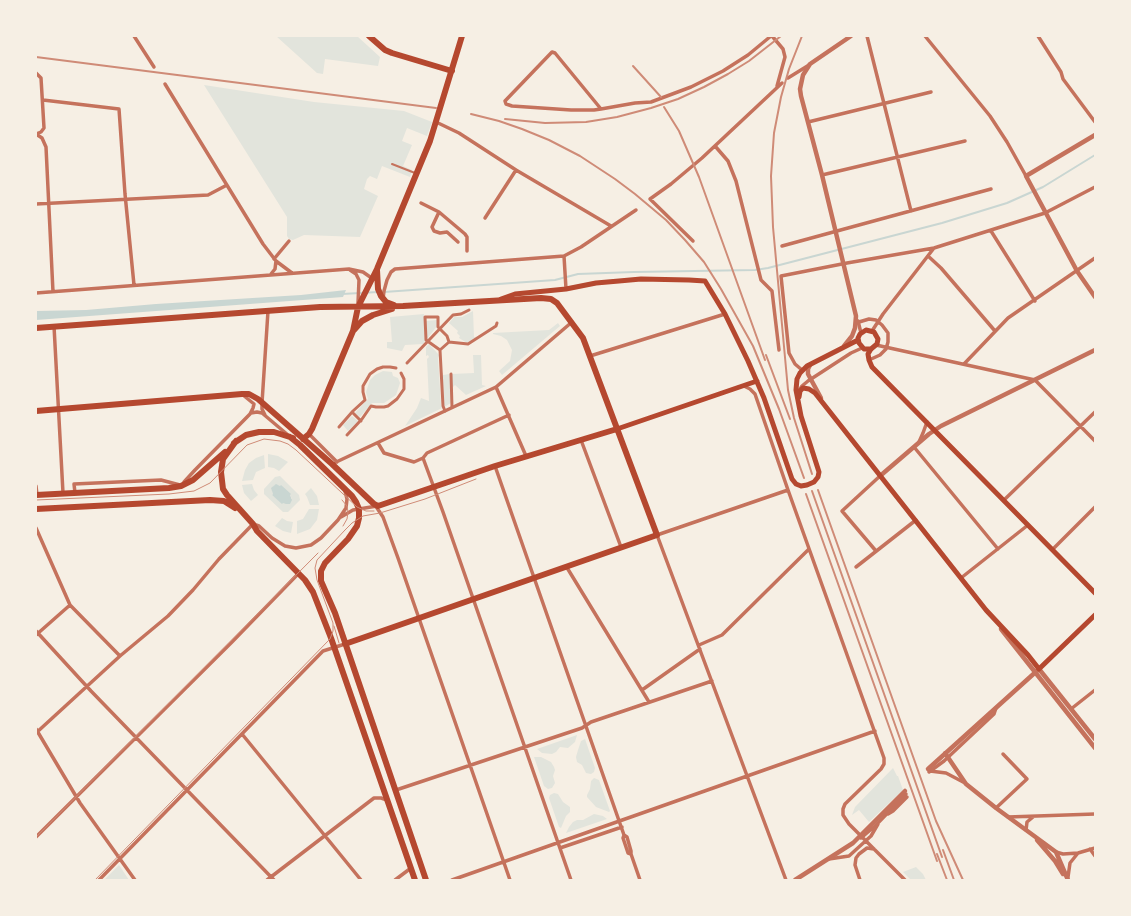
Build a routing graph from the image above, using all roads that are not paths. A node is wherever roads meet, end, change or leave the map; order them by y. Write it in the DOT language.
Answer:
graph roads {
  1 [pos="134,36"];
  2 [pos="369,36"];
  3 [pos="462,36"];
  4 [pos="772,36"];
  5 [pos="851,36"];
  6 [pos="867,36"];
  7 [pos="925,36"];
  8 [pos="1038,36"];
  9 [pos="810,64"];
  10 [pos="154,67"];
  11 [pos="452,71"];
  12 [pos="37,73"];
  13 [pos="788,78"];
  14 [pos="782,83"];
  15 [pos="165,84"];
  16 [pos="777,86"];
  17 [pos="931,92"];
  18 [pos="43,100"];
  19 [pos="884,104"];
  20 [pos="601,109"];
  21 [pos="436,122"];
  22 [pos="808,122"];
  23 [pos="1095,122"];
  24 [pos="36,134"];
  25 [pos="1095,135"];
  26 [pos="966,141"];
  27 [pos="716,146"];
  28 [pos="897,157"];
  29 [pos="392,164"];
  30 [pos="516,170"];
  31 [pos="416,174"];
  32 [pos="822,175"];
  33 [pos="1027,179"];
  34 [pos="227,185"];
  35 [pos="1095,188"];
  36 [pos="991,189"];
  37 [pos="125,200"];
  38 [pos="421,203"];
  39 [pos="36,204"];
  40 [pos="48,204"];
  41 [pos="636,210"];
  42 [pos="911,211"];
  43 [pos="439,212"];
  44 [pos="1045,213"];
  45 [pos="485,218"];
  46 [pos="611,226"];
  47 [pos="991,231"];
  48 [pos="836,232"];
  49 [pos="289,241"];
  50 [pos="693,241"];
  51 [pos="458,242"];
  52 [pos="782,246"];
  53 [pos="934,248"];
  54 [pos="467,251"];
  55 [pos="564,256"];
  56 [pos="928,256"];
  57 [pos="1095,258"];
  58 [pos="275,260"];
  59 [pos="843,264"];
  60 [pos="349,269"];
  61 [pos="1077,271"];
  62 [pos="293,273"];
  63 [pos="267,276"];
  64 [pos="374,279"];
  65 [pos="134,285"];
  66 [pos="566,286"];
  67 [pos="53,292"];
  68 [pos="36,293"];
  69 [pos="1095,297"];
  70 [pos="361,298"];
  71 [pos="383,298"];
  72 [pos="1035,300"];
  73 [pos="497,301"];
  74 [pos="404,306"];
  75 [pos="358,307"];
  76 [pos="470,310"];
  77 [pos="268,311"];
  78 [pos="725,314"];
  79 [pos="856,316"];
  80 [pos="878,321"];
  81 [pos="572,322"];
  82 [pos="859,322"];
  83 [pos="497,324"];
  84 [pos="54,326"];
  85 [pos="36,328"];
  86 [pos="440,328"];
  87 [pos="352,331"];
  88 [pos="872,331"];
  89 [pos="995,332"];
  90 [pos="861,333"];
  91 [pos="858,340"];
  92 [pos="428,341"];
  93 [pos="449,342"];
  94 [pos="876,345"];
  95 [pos="840,348"];
  96 [pos="862,348"];
  97 [pos="887,348"];
  98 [pos="871,349"];
  99 [pos="440,350"];
  100 [pos="779,350"];
  101 [pos="1095,350"];
  102 [pos="590,356"];
  103 [pos="870,362"];
  104 [pos="407,363"];
  105 [pos="811,364"];
  106 [pos="964,364"];
  107 [pos="396,368"];
  108 [pos="802,370"];
  109 [pos="401,373"];
  110 [pos="451,374"];
  111 [pos="811,379"];
  112 [pos="1035,380"];
  113 [pos="757,381"];
  114 [pos="496,387"];
  115 [pos="739,387"];
  116 [pos="799,392"];
  117 [pos="240,394"];
  118 [pos="798,402"];
  119 [pos="262,403"];
  120 [pos="825,405"];
  121 [pos="452,408"];
  122 [pos="58,409"];
  123 [pos="36,411"];
  124 [pos="445,411"];
  125 [pos="352,412"];
  126 [pos="1095,412"];
  127 [pos="250,414"];
  128 [pos="265,415"];
  129 [pos="509,415"];
  130 [pos="361,421"];
  131 [pos="926,422"];
  132 [pos="1080,426"];
  133 [pos="338,427"];
  134 [pos="617,429"];
  135 [pos="935,430"];
  136 [pos="309,434"];
  137 [pos="347,435"];
  138 [pos="290,437"];
  139 [pos="303,439"];
  140 [pos="582,440"];
  141 [pos="1095,440"];
  142 [pos="236,441"];
  143 [pos="378,443"];
  144 [pos="916,445"];
  145 [pos="526,456"];
  146 [pos="423,458"];
  147 [pos="335,463"];
  148 [pos="495,466"];
  149 [pos="880,476"];
  150 [pos="341,485"];
  151 [pos="36,486"];
  152 [pos="182,486"];
  153 [pos="434,487"];
  154 [pos="788,490"];
  155 [pos="63,493"];
  156 [pos="37,495"];
  157 [pos="1004,500"];
  158 [pos="376,505"];
  159 [pos="1095,507"];
  160 [pos="36,509"];
  161 [pos="358,509"];
  162 [pos="338,520"];
  163 [pos="916,520"];
  164 [pos="253,524"];
  165 [pos="1028,524"];
  166 [pos="36,528"];
  167 [pos="657,535"];
  168 [pos="621,547"];
  169 [pos="809,549"];
  170 [pos="998,549"];
  171 [pos="1053,549"];
  172 [pos="876,551"];
  173 [pos="566,566"];
  174 [pos="856,567"];
  175 [pos="300,575"];
  176 [pos="534,578"];
  177 [pos="961,578"];
  178 [pos="1095,593"];
  179 [pos="473,598"];
  180 [pos="70,604"];
  181 [pos="986,610"];
  182 [pos="1095,615"];
  183 [pos="419,617"];
  184 [pos="37,633"];
  185 [pos="344,644"];
  186 [pos="699,645"];
  187 [pos="334,647"];
  188 [pos="700,649"];
  189 [pos="120,656"];
  190 [pos="1039,669"];
  191 [pos="1034,673"];
  192 [pos="712,681"];
  193 [pos="86,686"];
  194 [pos="642,690"];
  195 [pos="1095,690"];
  196 [pos="649,702"];
  197 [pos="1071,709"];
  198 [pos="586,725"];
  199 [pos="37,731"];
  200 [pos="875,731"];
  201 [pos="242,734"];
  202 [pos="136,737"];
  203 [pos="1095,739"];
  204 [pos="524,747"];
  205 [pos="1095,748"];
  206 [pos="1003,754"];
  207 [pos="947,755"];
  208 [pos="470,766"];
  209 [pos="930,772"];
  210 [pos="748,776"];
  211 [pos="966,784"];
  212 [pos="187,790"];
  213 [pos="396,790"];
  214 [pos="906,794"];
  215 [pos="76,796"];
  216 [pos="387,800"];
  217 [pos="996,808"];
  218 [pos="1095,814"];
  219 [pos="1008,817"];
  220 [pos="1032,817"];
  221 [pos="880,821"];
  222 [pos="620,822"];
  223 [pos="622,827"];
  224 [pos="1026,830"];
  225 [pos="1032,834"];
  226 [pos="863,835"];
  227 [pos="36,836"];
  228 [pos="324,836"];
  229 [pos="866,841"];
  230 [pos="558,842"];
  231 [pos="560,848"];
  232 [pos="1095,848"];
  233 [pos="874,849"];
  234 [pos="1090,849"];
  235 [pos="1056,852"];
  236 [pos="1078,853"];
  237 [pos="1095,856"];
  238 [pos="120,858"];
  239 [pos="829,859"];
  240 [pos="504,861"];
  241 [pos="411,868"];
  242 [pos="272,878"];
  243 [pos="99,880"];
  244 [pos="135,880"];
  245 [pos="267,880"];
  246 [pos="361,880"];
  247 [pos="395,880"];
  248 [pos="415,880"];
  249 [pos="426,880"];
  250 [pos="452,880"];
  251 [pos="510,880"];
  252 [pos="571,880"];
  253 [pos="640,880"];
  254 [pos="786,880"];
  255 [pos="796,880"];
  256 [pos="860,880"];
  257 [pos="905,880"];
  258 [pos="1068,880"];
  1 -- 10 [label="street"];
  2 -- 11 [label="main road"];
  3 -- 11 [label="main road"];
  4 -- 16 [label="street"];
  4 -- 20 [label="street"];
  5 -- 9 [label="street"];
  6 -- 19 [label="street"];
  7 -- 33 [label="street"];
  8 -- 23 [label="street"];
  9 -- 13 [label="street"];
  9 -- 22 [label="street"];
  11 -- 21 [label="main road"];
  12 -- 18 [label="street"];
  14 -- 16 [label="street"];
  15 -- 34 [label="street"];
  16 -- 27 [label="street"];
  17 -- 19 [label="street"];
  18 -- 24 [label="street"];
  18 -- 37 [label="street"];
  19 -- 22 [label="street"];
  19 -- 28 [label="street"];
  20 -- 20 [label="street"];
  21 -- 30 [label="street"];
  21 -- 31 [label="main road"];
  22 -- 32 [label="street"];
  24 -- 40 [label="street"];
  25 -- 33 [label="street"];
  26 -- 28 [label="street"];
  27 -- 50 [label="street"];
  27 -- 100 [label="street"];
  28 -- 32 [label="street"];
  28 -- 42 [label="street"];
  29 -- 31 [label="lane"];
  30 -- 45 [label="street"];
  30 -- 46 [label="street"];
  31 -- 64 [label="main road"];
  32 -- 48 [label="street"];
  33 -- 44 [label="street"];
  34 -- 37 [label="street"];
  34 -- 58 [label="street"];
  35 -- 44 [label="street"];
  36 -- 42 [label="street"];
  37 -- 40 [label="street"];
  37 -- 65 [label="street"];
  38 -- 43 [label="street"];
  39 -- 40 [label="street"];
  40 -- 67 [label="street"];
  41 -- 46 [label="street"];
  42 -- 48 [label="street"];
  43 -- 51 [label="street"];
  43 -- 54 [label="street"];
  44 -- 47 [label="street"];
  44 -- 61 [label="street"];
  46 -- 55 [label="street"];
  47 -- 53 [label="street"];
  47 -- 72 [label="street"];
  48 -- 52 [label="street"];
  48 -- 59 [label="street"];
  49 -- 58 [label="street"];
  53 -- 56 [label="street"];
  53 -- 59 [label="street"];
  55 -- 66 [label="street"];
  55 -- 71 [label="street"];
  56 -- 80 [label="street"];
  56 -- 89 [label="street"];
  57 -- 61 [label="street"];
  58 -- 62 [label="street"];
  58 -- 63 [label="street"];
  59 -- 79 [label="street"];
  59 -- 108 [label="street"];
  60 -- 62 [label="street"];
  60 -- 64 [label="street"];
  60 -- 70 [label="street"];
  61 -- 69 [label="street"];
  61 -- 72 [label="street"];
  62 -- 63 [label="street"];
  63 -- 65 [label="street"];
  64 -- 70 [label="main road"];
  64 -- 71 [label="main road"];
  65 -- 67 [label="street"];
  66 -- 73 [label="main road"];
  66 -- 78 [label="main road"];
  67 -- 68 [label="street"];
  70 -- 75 [label="main road"];
  71 -- 74 [label="main road"];
  72 -- 89 [label="street"];
  73 -- 74 [label="main road"];
  73 -- 81 [label="main road"];
  74 -- 75 [label="main road"];
  74 -- 87 [label="main road"];
  75 -- 77 [label="main road"];
  75 -- 87 [label="main road"];
  76 -- 86 [label="street"];
  77 -- 84 [label="main road"];
  77 -- 119 [label="street"];
  78 -- 102 [label="street"];
  78 -- 113 [label="main road"];
  79 -- 82 [label="street"];
  79 -- 95 [label="street"];
  80 -- 82 [label="street"];
  80 -- 88 [label="street"];
  80 -- 97 [label="street"];
  81 -- 102 [label="main road"];
  81 -- 114 [label="street"];
  82 -- 90 [label="street"];
  83 -- 93 [label="street"];
  84 -- 85 [label="main road"];
  84 -- 122 [label="street"];
  86 -- 92 [label="street"];
  86 -- 92 [label="street"];
  86 -- 93 [label="street"];
  87 -- 136 [label="main road"];
  88 -- 90 [label="main road"];
  88 -- 94 [label="main road"];
  89 -- 106 [label="street"];
  90 -- 91 [label="main road"];
  91 -- 95 [label="main road"];
  91 -- 96 [label="main road"];
  92 -- 99 [label="street"];
  92 -- 104 [label="street"];
  93 -- 99 [label="street"];
  94 -- 97 [label="street"];
  94 -- 98 [label="main road"];
  95 -- 105 [label="main road"];
  96 -- 98 [label="main road"];
  96 -- 111 [label="street"];
  97 -- 103 [label="street"];
  97 -- 106 [label="street"];
  98 -- 103 [label="main road"];
  99 -- 124 [label="street"];
  101 -- 112 [label="street"];
  102 -- 134 [label="main road"];
  103 -- 131 [label="main road"];
  105 -- 108 [label="main road"];
  105 -- 111 [label="street"];
  106 -- 112 [label="street"];
  107 -- 125 [label="street"];
  108 -- 118 [label="main road"];
  109 -- 130 [label="street"];
  110 -- 121 [label="street"];
  111 -- 116 [label="street"];
  111 -- 120 [label="street"];
  112 -- 132 [label="street"];
  112 -- 135 [label="street"];
  113 -- 115 [label="main road"];
  113 -- 118 [label="main road"];
  114 -- 121 [label="street"];
  114 -- 129 [label="street"];
  115 -- 134 [label="main road"];
  115 -- 154 [label="street"];
  116 -- 118 [label="main road"];
  116 -- 120 [label="main road"];
  117 -- 119 [label="main road"];
  117 -- 122 [label="main road"];
  117 -- 127 [label="street"];
  119 -- 128 [label="street"];
  119 -- 139 [label="main road"];
  120 -- 149 [label="main road"];
  121 -- 124 [label="street"];
  122 -- 123 [label="main road"];
  122 -- 155 [label="street"];
  124 -- 143 [label="street"];
  125 -- 130 [label="street"];
  125 -- 133 [label="street"];
  126 -- 132 [label="street"];
  127 -- 128 [label="street"];
  127 -- 152 [label="street"];
  128 -- 138 [label="street"];
  129 -- 145 [label="street"];
  129 -- 146 [label="street"];
  130 -- 137 [label="street"];
  131 -- 135 [label="main road"];
  131 -- 144 [label="street"];
  132 -- 141 [label="street"];
  132 -- 157 [label="street"];
  134 -- 140 [label="main road"];
  134 -- 167 [label="main road"];
  135 -- 144 [label="street"];
  135 -- 157 [label="main road"];
  136 -- 139 [label="main road"];
  136 -- 147 [label="street"];
  138 -- 139 [label="main road"];
  138 -- 142 [label="main road"];
  138 -- 150 [label="main road"];
  139 -- 147 [label="main road"];
  140 -- 145 [label="main road"];
  140 -- 168 [label="street"];
  142 -- 152 [label="main road"];
  142 -- 164 [label="main road"];
  143 -- 146 [label="street"];
  143 -- 147 [label="street"];
  144 -- 149 [label="street"];
  144 -- 170 [label="street"];
  145 -- 148 [label="main road"];
  146 -- 153 [label="street"];
  147 -- 158 [label="main road"];
  148 -- 153 [label="main road"];
  148 -- 176 [label="street"];
  149 -- 163 [label="main road"];
  149 -- 172 [label="street"];
  150 -- 161 [label="main road"];
  150 -- 162 [label="street"];
  151 -- 156 [label="street"];
  152 -- 155 [label="main road"];
  153 -- 158 [label="main road"];
  153 -- 179 [label="street"];
  154 -- 167 [label="street"];
  154 -- 169 [label="street"];
  155 -- 156 [label="main road"];
  157 -- 165 [label="main road"];
  158 -- 161 [label="street"];
  158 -- 183 [label="street"];
  159 -- 171 [label="street"];
  160 -- 164 [label="main road"];
  161 -- 162 [label="street"];
  161 -- 185 [label="main road"];
  162 -- 164 [label="street"];
  163 -- 172 [label="street"];
  163 -- 177 [label="main road"];
  164 -- 175 [label="main road"];
  164 -- 189 [label="street"];
  165 -- 170 [label="street"];
  165 -- 171 [label="main road"];
  166 -- 180 [label="street"];
  167 -- 168 [label="main road"];
  167 -- 186 [label="street"];
  168 -- 173 [label="main road"];
  169 -- 186 [label="street"];
  169 -- 200 [label="street"];
  170 -- 177 [label="street"];
  171 -- 178 [label="main road"];
  172 -- 174 [label="street"];
  173 -- 176 [label="main road"];
  173 -- 194 [label="street"];
  175 -- 187 [label="main road"];
  175 -- 202 [label="street"];
  176 -- 179 [label="main road"];
  176 -- 198 [label="street"];
  177 -- 181 [label="main road"];
  179 -- 183 [label="main road"];
  179 -- 204 [label="street"];
  180 -- 184 [label="street"];
  180 -- 189 [label="street"];
  181 -- 190 [label="main road"];
  181 -- 191 [label="street"];
  182 -- 190 [label="main road"];
  183 -- 185 [label="main road"];
  183 -- 208 [label="street"];
  184 -- 193 [label="street"];
  185 -- 187 [label="street"];
  185 -- 213 [label="main road"];
  186 -- 188 [label="street"];
  187 -- 201 [label="street"];
  187 -- 216 [label="main road"];
  188 -- 192 [label="street"];
  188 -- 194 [label="street"];
  189 -- 193 [label="street"];
  190 -- 191 [label="street"];
  190 -- 197 [label="street"];
  191 -- 205 [label="street"];
  191 -- 207 [label="street"];
  192 -- 196 [label="street"];
  192 -- 210 [label="street"];
  193 -- 199 [label="street"];
  193 -- 202 [label="street"];
  194 -- 196 [label="street"];
  195 -- 197 [label="street"];
  196 -- 198 [label="street"];
  197 -- 203 [label="street"];
  198 -- 204 [label="street"];
  198 -- 222 [label="street"];
  199 -- 215 [label="street"];
  200 -- 210 [label="street"];
  200 -- 226 [label="street"];
  201 -- 212 [label="street"];
  201 -- 228 [label="street"];
  202 -- 212 [label="street"];
  202 -- 215 [label="street"];
  204 -- 208 [label="street"];
  204 -- 230 [label="street"];
  206 -- 217 [label="street"];
  207 -- 209 [label="street"];
  207 -- 211 [label="street"];
  208 -- 213 [label="street"];
  208 -- 240 [label="street"];
  209 -- 211 [label="street"];
  210 -- 222 [label="street"];
  210 -- 254 [label="street"];
  211 -- 217 [label="street"];
  212 -- 238 [label="street"];
  212 -- 242 [label="street"];
  213 -- 249 [label="main road"];
  214 -- 221 [label="street"];
  214 -- 226 [label="street"];
  215 -- 227 [label="street"];
  215 -- 238 [label="street"];
  216 -- 228 [label="street"];
  216 -- 241 [label="main road"];
  217 -- 219 [label="street"];
  218 -- 220 [label="street"];
  219 -- 220 [label="street"];
  219 -- 224 [label="street"];
  220 -- 224 [label="street"];
  221 -- 226 [label="street"];
  221 -- 229 [label="street"];
  222 -- 223 [label="street"];
  222 -- 230 [label="street"];
  223 -- 231 [label="street"];
  223 -- 253 [label="street"];
  224 -- 225 [label="street"];
  225 -- 235 [label="street"];
  225 -- 258 [label="street"];
  226 -- 229 [label="street"];
  226 -- 239 [label="street"];
  228 -- 242 [label="street"];
  228 -- 246 [label="street"];
  229 -- 233 [label="street"];
  229 -- 239 [label="street"];
  230 -- 231 [label="street"];
  230 -- 240 [label="street"];
  231 -- 252 [label="street"];
  232 -- 234 [label="street"];
  233 -- 256 [label="street"];
  233 -- 257 [label="street"];
  234 -- 236 [label="street"];
  234 -- 237 [label="street"];
  235 -- 236 [label="street"];
  235 -- 258 [label="street"];
  236 -- 258 [label="street"];
  238 -- 243 [label="street"];
  238 -- 244 [label="street"];
  239 -- 255 [label="street"];
  240 -- 250 [label="street"];
  240 -- 251 [label="street"];
  241 -- 247 [label="street"];
  241 -- 248 [label="main road"];
  242 -- 245 [label="street"];
}
